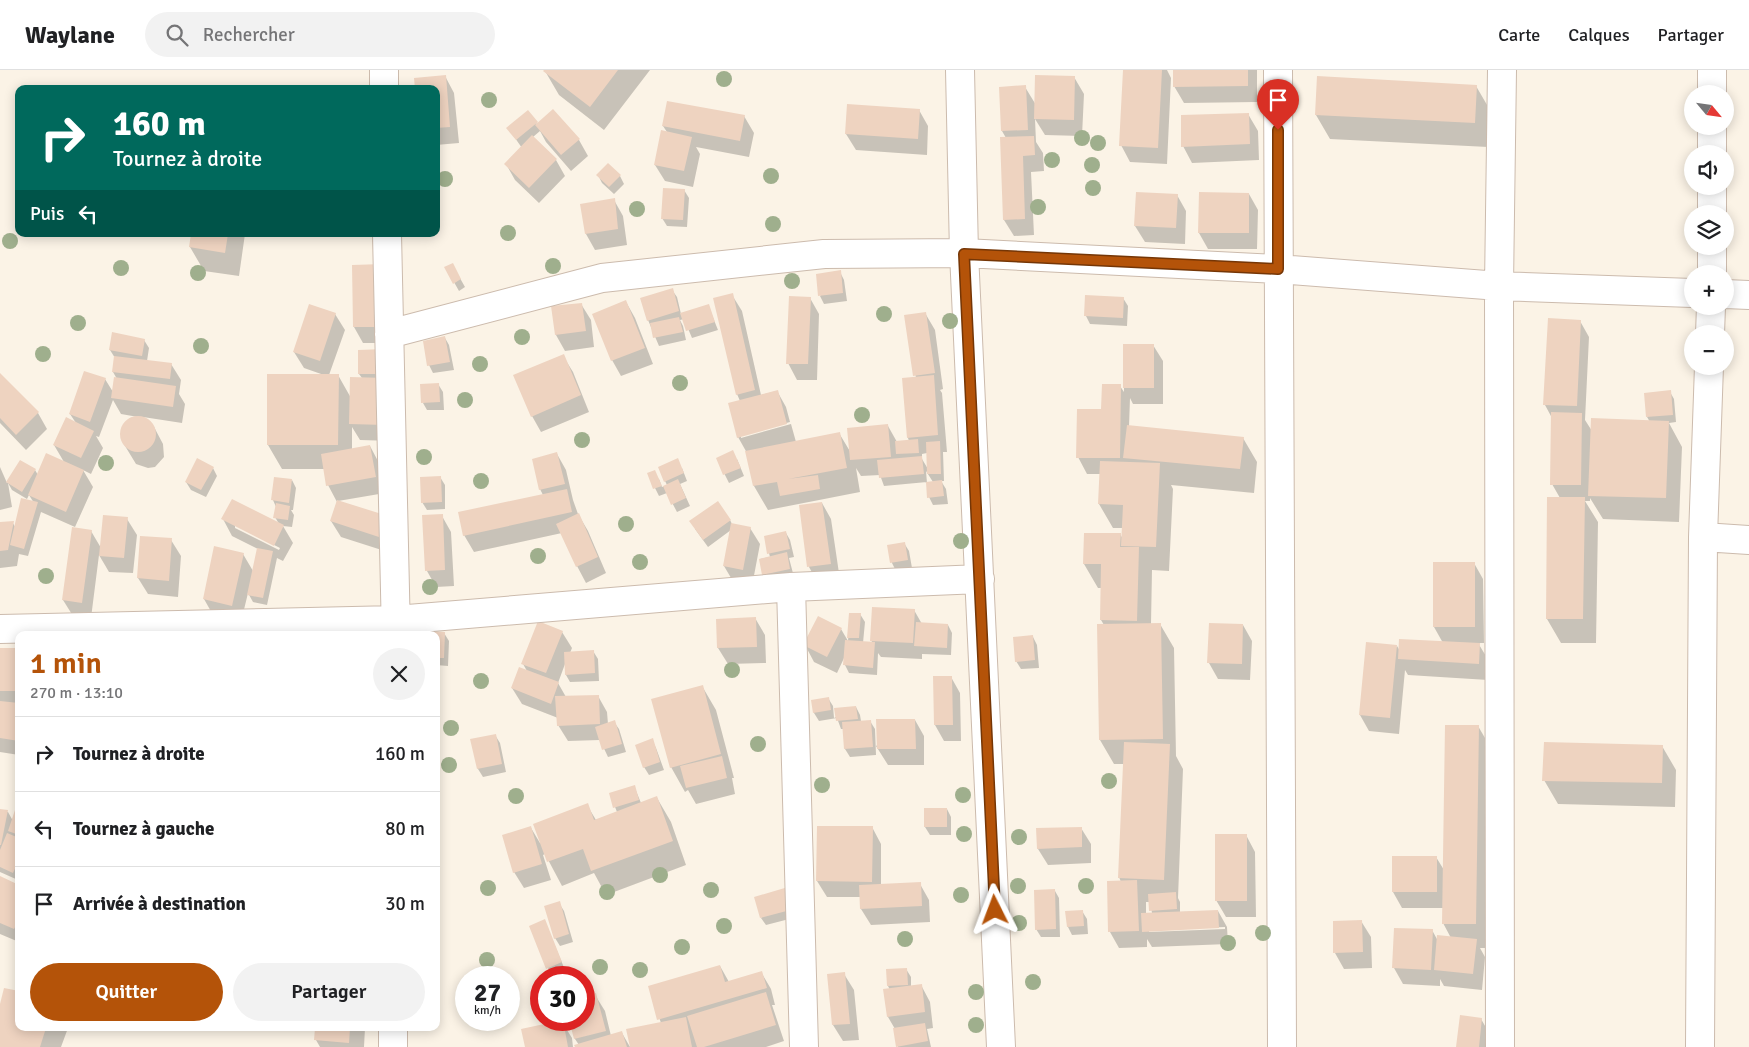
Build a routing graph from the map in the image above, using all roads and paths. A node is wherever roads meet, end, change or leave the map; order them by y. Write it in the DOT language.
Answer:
graph roads {
  1 [pos="384,70"];
  2 [pos="960,70"];
  3 [pos="1278,70"];
  4 [pos="1502,70"];
  5 [pos="1712,70"];
  6 [pos="384,85"];
  7 [pos="1712,85"];
  8 [pos="387,237"];
  9 [pos="964,254"];
  10 [pos="1278,269"];
  11 [pos="1499,286"];
  12 [pos="1684,293"];
  13 [pos="1734,294"];
  14 [pos="1749,295"];
  15 [pos="389,334"];
  16 [pos="1709,375"];
  17 [pos="1703,537"];
  18 [pos="1749,540"];
  19 [pos="980,579"];
  20 [pos="791,587"];
  21 [pos="396,628"];
  22 [pos="0,629"];
  23 [pos="393,1031"];
  24 [pos="393,1047"];
  25 [pos="804,1047"];
  26 [pos="1001,1047"];
  27 [pos="1282,1047"];
  28 [pos="1500,1047"];
  29 [pos="1700,1047"];
  1 -- 6 [label="street"];
  2 -- 9 [label="street"];
  3 -- 10 [label="street"];
  4 -- 11 [label="street"];
  5 -- 7 [label="street"];
  8 -- 15 [label="street"];
  9 -- 10 [label="street"];
  9 -- 15 [label="street"];
  9 -- 19 [label="street"];
  10 -- 11 [label="street"];
  10 -- 27 [label="street"];
  11 -- 12 [label="street"];
  11 -- 28 [label="street"];
  13 -- 14 [label="street"];
  15 -- 21 [label="street"];
  16 -- 17 [label="street"];
  17 -- 18 [label="street"];
  17 -- 29 [label="street"];
  19 -- 20 [label="street"];
  19 -- 26 [label="street"];
  20 -- 21 [label="street"];
  20 -- 25 [label="street"];
  21 -- 22 [label="street"];
  23 -- 24 [label="street"];
}
